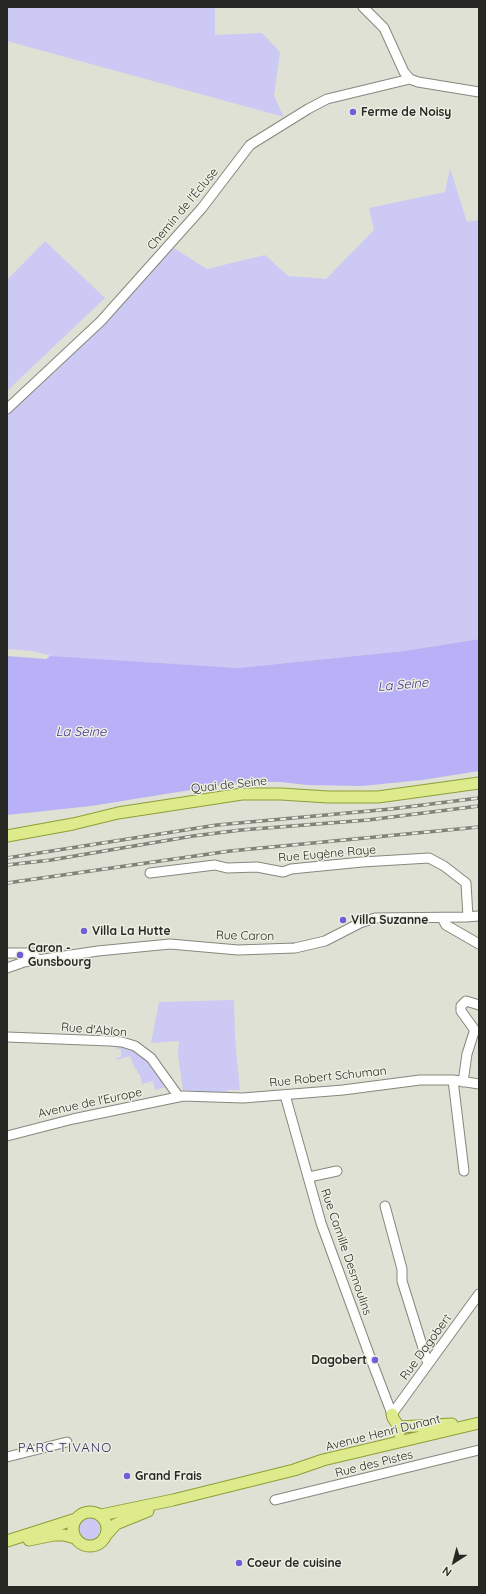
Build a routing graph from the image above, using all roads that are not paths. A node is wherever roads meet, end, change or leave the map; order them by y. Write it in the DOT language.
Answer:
graph roads {
  1 [pos="363,7"];
  2 [pos="410,79"];
  3 [pos="479,92"];
  4 [pos="7,409"];
  5 [pos="479,783"];
  6 [pos="7,836"];
  7 [pos="150,873"];
  8 [pos="479,916"];
  9 [pos="468,917"];
  10 [pos="442,918"];
  11 [pos="479,944"];
  12 [pos="7,953"];
  13 [pos="38,961"];
  14 [pos="7,968"];
  15 [pos="479,1005"];
  16 [pos="7,1037"];
  17 [pos="453,1080"];
  18 [pos="464,1082"];
  19 [pos="479,1084"];
  20 [pos="285,1095"];
  21 [pos="179,1097"];
  22 [pos="7,1136"];
  23 [pos="337,1171"];
  24 [pos="464,1171"];
  25 [pos="309,1178"];
  26 [pos="385,1206"];
  27 [pos="479,1294"];
  28 [pos="428,1364"];
  29 [pos="392,1414"];
  30 [pos="476,1425"];
  31 [pos="399,1427"];
  32 [pos="67,1442"];
  33 [pos="392,1444"];
  34 [pos="479,1450"];
  35 [pos="7,1457"];
  36 [pos="294,1470"];
  37 [pos="173,1500"];
  38 [pos="275,1500"];
  39 [pos="101,1515"];
  40 [pos="76,1519"];
  41 [pos="106,1535"];
  42 [pos="76,1538"];
  43 [pos="7,1541"];
  44 [pos="7,1545"];
  1 -- 2 [label="street"];
  2 -- 3 [label="street"];
  2 -- 4 [label="street, Chemin de l'Écluse"];
  5 -- 6 [label="main road, Quai de Seine"];
  7 -- 9 [label="street, Rue Eugène Raye"];
  8 -- 9 [label="street, Rue Caron"];
  9 -- 10 [label="street, Rue Caron"];
  10 -- 11 [label="street"];
  10 -- 13 [label="street, Rue Caron"];
  12 -- 13 [label="street"];
  13 -- 14 [label="street, Rue Caron"];
  15 -- 18 [label="street"];
  16 -- 21 [label="street, Rue d'Ablon"];
  17 -- 18 [label="street, Rue Robert Schuman"];
  17 -- 20 [label="street, Rue Robert Schuman"];
  17 -- 24 [label="street"];
  18 -- 19 [label="street, Rue Robert Schuman"];
  20 -- 21 [label="street, Rue Robert Schuman"];
  20 -- 25 [label="street, Rue Camille Desmoulins"];
  21 -- 22 [label="street, Avenue de l'Europe"];
  23 -- 25 [label="street"];
  25 -- 29 [label="street, Rue Camille Desmoulins"];
  26 -- 28 [label="street"];
  27 -- 28 [label="street, Rue Dagobert"];
  28 -- 29 [label="street, Rue Dagobert"];
  29 -- 31 [label="main road"];
  30 -- 31 [label="main road"];
  30 -- 33 [label="main road, Avenue Henri Dunant"];
  30 -- 36 [label="main road, Avenue Henri Dunant"];
  31 -- 33 [label="main road"];
  32 -- 35 [label="street"];
  33 -- 36 [label="main road, Avenue Henri Dunant"];
  34 -- 38 [label="street, Rue des Pistes"];
  36 -- 37 [label="main road, Avenue Henri Dunant"];
  37 -- 39 [label="main road, Avenue Henri Dunant"];
  37 -- 41 [label="main road, Avenue Henri Dunant"];
  39 -- 40 [label="main road"];
  39 -- 41 [label="main road"];
  40 -- 42 [label="main road"];
  40 -- 43 [label="main road"];
  41 -- 42 [label="main road"];
  42 -- 44 [label="main road"];
}
